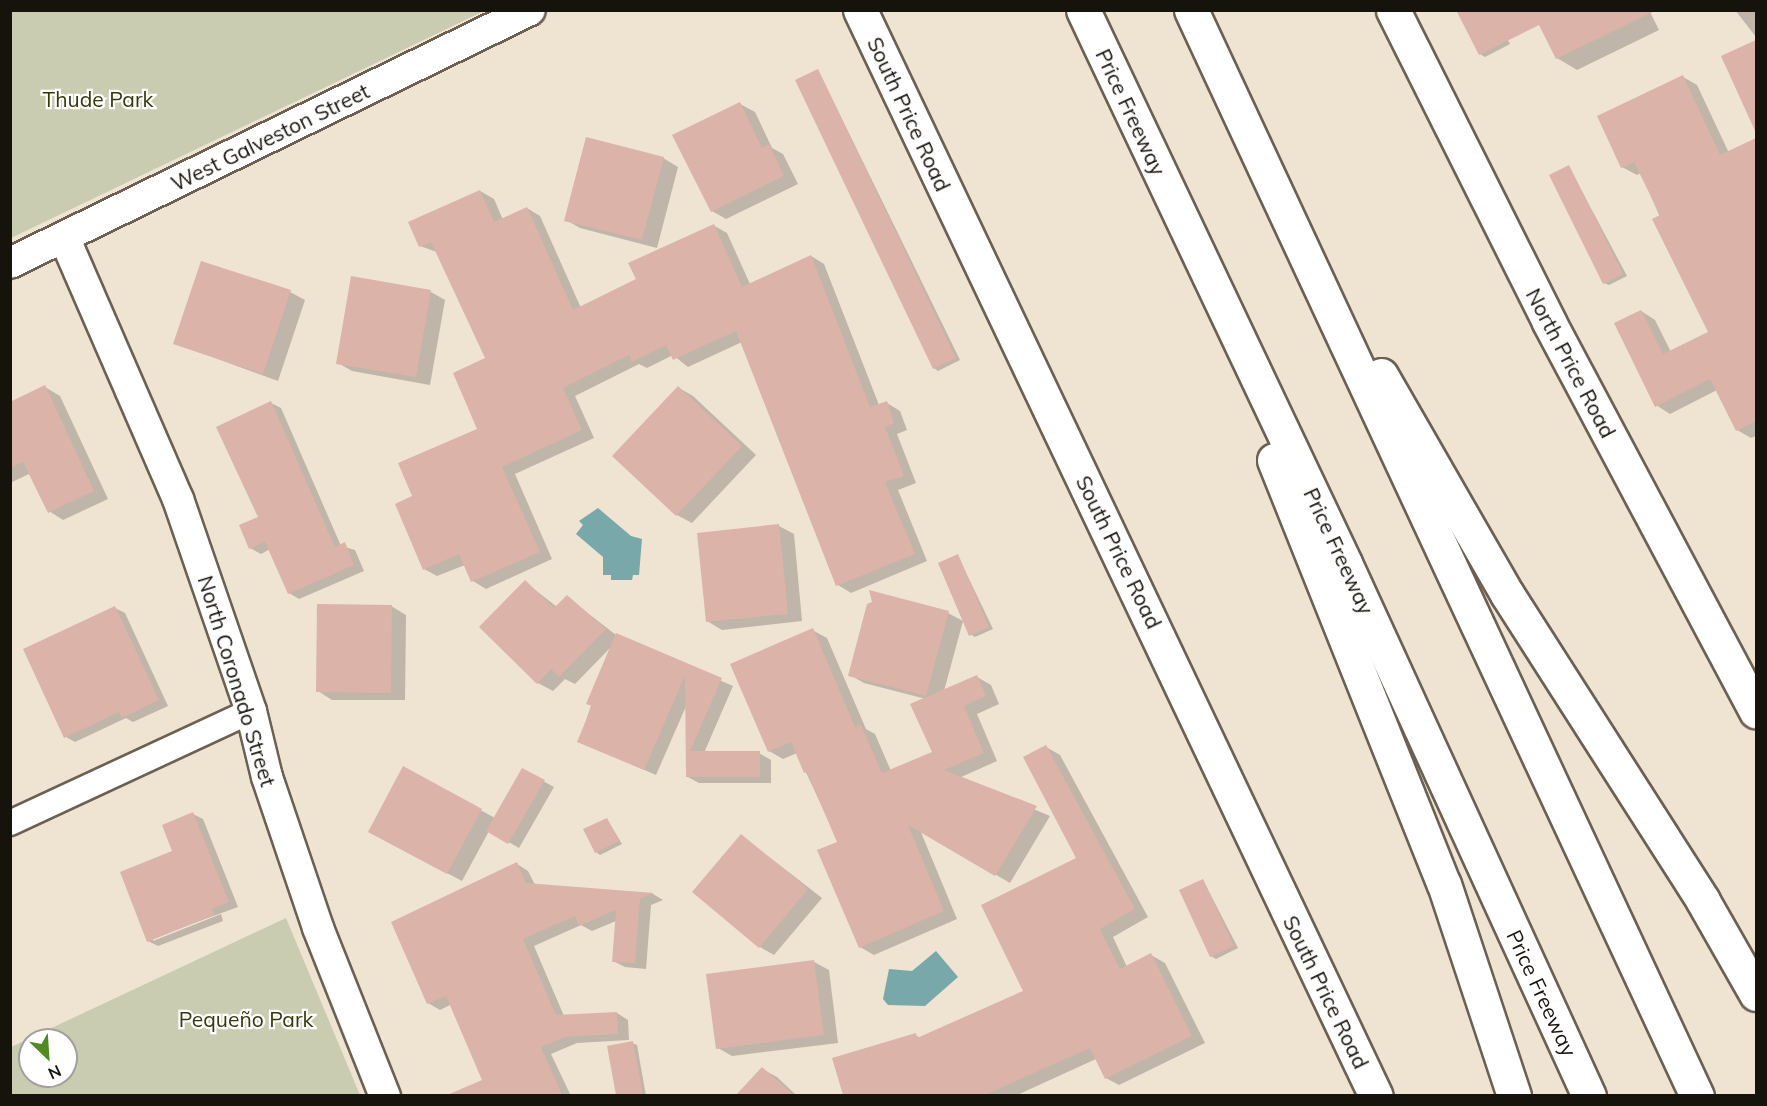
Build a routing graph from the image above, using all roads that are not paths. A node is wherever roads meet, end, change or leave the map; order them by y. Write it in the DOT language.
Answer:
graph roads {
  1 [pos="530,10"];
  2 [pos="860,10"];
  3 [pos="1083,10"];
  4 [pos="1191,10"];
  5 [pos="1393,10"];
  6 [pos="1177,209"];
  7 [pos="1289,222"];
  8 [pos="64,237"];
  9 [pos="10,263"];
  10 [pos="251,711"];
  11 [pos="1756,711"];
  12 [pos="10,823"];
  13 [pos="1756,994"];
  14 [pos="385,1095"];
  15 [pos="1376,1095"];
  16 [pos="1514,1095"];
  17 [pos="1589,1095"];
  18 [pos="1697,1095"];
  1 -- 8 [label="street, West Galveston Street"];
  2 -- 15 [label="main road, South Price Road"];
  3 -- 6 [label="main road, Price Freeway"];
  4 -- 7 [label="main road"];
  5 -- 11 [label="main road, North Price Road"];
  6 -- 16 [label="main road"];
  6 -- 17 [label="main road, Price Freeway"];
  7 -- 13 [label="main road"];
  7 -- 18 [label="main road"];
  8 -- 9 [label="street, West Galveston Street"];
  8 -- 10 [label="street, North Coronado Street"];
  10 -- 12 [label="street"];
  10 -- 14 [label="street, North Coronado Street"];
}
